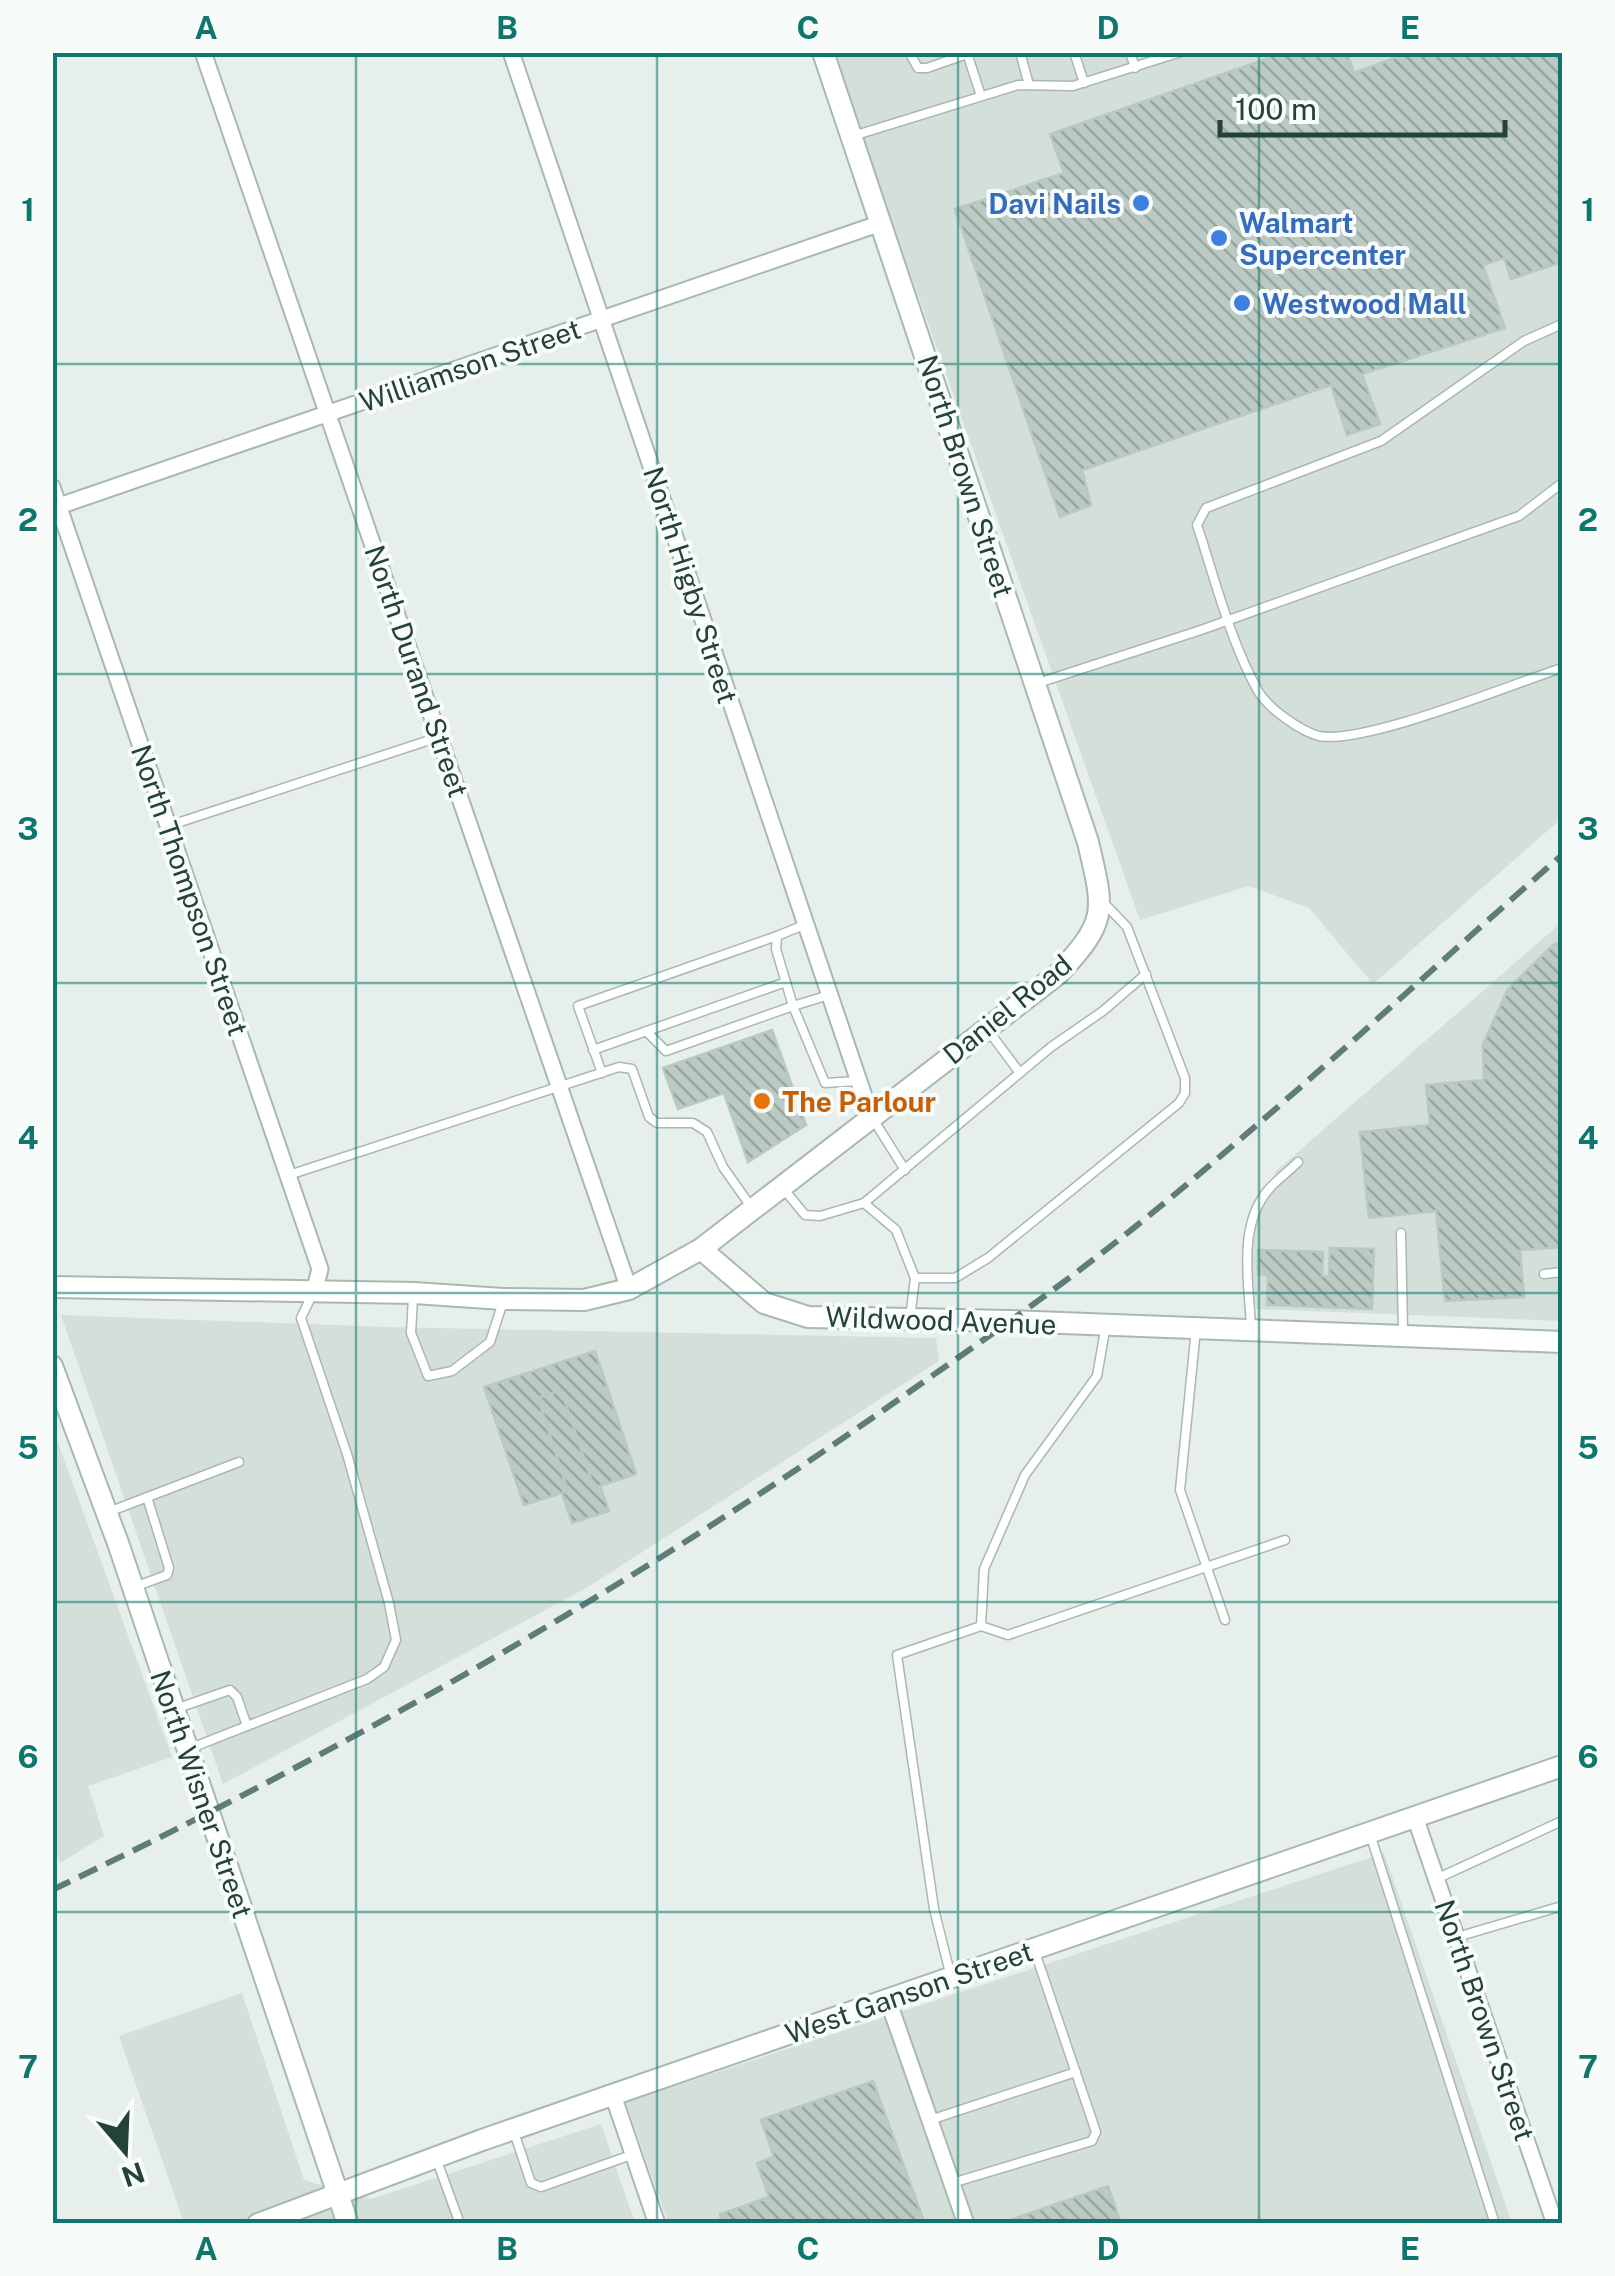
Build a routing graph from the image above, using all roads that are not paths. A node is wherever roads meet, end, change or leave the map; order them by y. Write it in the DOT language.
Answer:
graph roads {
  1 [pos="203,52"];
  2 [pos="511,52"];
  3 [pos="824,52"];
  4 [pos="910,52"];
  5 [pos="1020,52"];
  6 [pos="1074,52"];
  7 [pos="1130,52"];
  8 [pos="966,53"];
  9 [pos="1177,53"];
  10 [pos="1136,68"];
  11 [pos="1084,83"];
  12 [pos="1030,85"];
  13 [pos="981,96"];
  14 [pos="853,136"];
  15 [pos="882,223"];
  16 [pos="603,318"];
  17 [pos="1562,324"];
  18 [pos="329,414"];
  19 [pos="1562,483"];
  20 [pos="52,488"];
  21 [pos="59,506"];
  22 [pos="1229,620"];
  23 [pos="1562,668"];
  24 [pos="1035,684"];
  25 [pos="439,737"];
  26 [pos="167,826"];
  27 [pos="1102,901"];
  28 [pos="804,925"];
  29 [pos="777,936"];
  30 [pos="1146,974"];
  31 [pos="786,982"];
  32 [pos="828,995"];
  33 [pos="794,1006"];
  34 [pos="987,1028"];
  35 [pos="646,1031"];
  36 [pos="594,1050"];
  37 [pos="602,1073"];
  38 [pos="1020,1074"];
  39 [pos="859,1081"];
  40 [pos="559,1088"];
  41 [pos="871,1117"];
  42 [pos="1298,1162"];
  43 [pos="906,1170"];
  44 [pos="288,1175"];
  45 [pos="782,1187"];
  46 [pos="864,1203"];
  47 [pos="752,1208"];
  48 [pos="1400,1233"];
  49 [pos="701,1249"];
  50 [pos="1562,1272"];
  51 [pos="1544,1274"];
  52 [pos="915,1278"];
  53 [pos="52,1288"];
  54 [pos="629,1289"];
  55 [pos="314,1292"];
  56 [pos="414,1293"];
  57 [pos="503,1299"];
  58 [pos="910,1318"];
  59 [pos="1106,1325"];
  60 [pos="1196,1329"];
  61 [pos="1251,1331"];
  62 [pos="1403,1337"];
  63 [pos="1562,1342"];
  64 [pos="52,1366"];
  65 [pos="240,1462"];
  66 [pos="147,1497"];
  67 [pos="106,1513"];
  68 [pos="1284,1540"];
  69 [pos="1207,1566"];
  70 [pos="132,1588"];
  71 [pos="1226,1620"];
  72 [pos="981,1626"];
  73 [pos="174,1710"];
  74 [pos="247,1726"];
  75 [pos="187,1750"];
  76 [pos="1562,1770"];
  77 [pos="1415,1817"];
  78 [pos="1562,1820"];
  79 [pos="1370,1832"];
  80 [pos="1436,1878"];
  81 [pos="1562,1906"];
  82 [pos="1456,1938"];
  83 [pos="1034,1949"];
  84 [pos="951,1977"];
  85 [pos="888,2000"];
  86 [pos="1076,2072"];
  87 [pos="614,2095"];
  88 [pos="930,2120"];
  89 [pos="513,2129"];
  90 [pos="634,2154"];
  91 [pos="436,2158"];
  92 [pos="952,2183"];
  93 [pos="338,2195"];
  94 [pos="258,2224"];
  95 [pos="348,2224"];
  96 [pos="460,2224"];
  97 [pos="657,2224"];
  98 [pos="966,2224"];
  99 [pos="1496,2224"];
  100 [pos="1555,2224"];
  1 -- 18 [label="street, North Durand Street"];
  2 -- 16 [label="street, North Higby Street"];
  3 -- 14 [label="street, North Brown Street"];
  4 -- 8 [label="lane"];
  5 -- 12 [label="lane"];
  6 -- 11 [label="lane"];
  7 -- 10 [label="lane"];
  8 -- 13 [label="lane"];
  9 -- 10 [label="lane"];
  10 -- 11 [label="lane"];
  11 -- 12 [label="lane"];
  12 -- 13 [label="lane"];
  13 -- 14 [label="lane"];
  14 -- 15 [label="street, North Brown Street"];
  15 -- 16 [label="street, Williamson Street"];
  15 -- 24 [label="street, North Brown Street"];
  16 -- 18 [label="street, Williamson Street"];
  16 -- 28 [label="street, North Higby Street"];
  17 -- 22 [label="lane"];
  18 -- 21 [label="street, Williamson Street"];
  18 -- 25 [label="street, North Durand Street"];
  19 -- 22 [label="lane"];
  20 -- 21 [label="street, North Thompson Street"];
  21 -- 26 [label="street, North Thompson Street"];
  22 -- 23 [label="lane"];
  22 -- 24 [label="lane"];
  24 -- 27 [label="street, North Brown Street"];
  25 -- 26 [label="lane"];
  25 -- 40 [label="street, North Durand Street"];
  26 -- 44 [label="street, North Thompson Street"];
  27 -- 30 [label="lane"];
  27 -- 34 [label="street, Daniel Road"];
  28 -- 29 [label="lane"];
  28 -- 32 [label="street, North Higby Street"];
  29 -- 31 [label="lane"];
  29 -- 36 [label="lane"];
  30 -- 38 [label="lane"];
  30 -- 52 [label="lane"];
  31 -- 33 [label="lane"];
  31 -- 35 [label="lane"];
  32 -- 33 [label="lane"];
  32 -- 39 [label="street, North Higby Street"];
  33 -- 35 [label="lane"];
  33 -- 39 [label="lane"];
  34 -- 38 [label="lane"];
  34 -- 41 [label="street, Daniel Road"];
  35 -- 36 [label="lane"];
  36 -- 37 [label="lane"];
  37 -- 40 [label="lane"];
  37 -- 47 [label="lane"];
  38 -- 43 [label="lane"];
  39 -- 41 [label="street, North Higby Street"];
  40 -- 44 [label="lane"];
  40 -- 54 [label="street, North Durand Street"];
  41 -- 43 [label="lane"];
  41 -- 45 [label="street, Daniel Road"];
  42 -- 61 [label="lane"];
  43 -- 46 [label="lane"];
  44 -- 55 [label="street, North Thompson Street"];
  45 -- 46 [label="lane"];
  45 -- 47 [label="street, Daniel Road"];
  46 -- 52 [label="lane"];
  47 -- 49 [label="street, Daniel Road"];
  48 -- 62 [label="lane"];
  49 -- 54 [label="street"];
  49 -- 58 [label="street, Wildwood Avenue"];
  50 -- 51 [label="lane"];
  52 -- 58 [label="lane"];
  53 -- 55 [label="street"];
  54 -- 57 [label="street"];
  55 -- 56 [label="street"];
  55 -- 74 [label="lane"];
  56 -- 57 [label="street"];
  56 -- 57 [label="lane"];
  58 -- 59 [label="street, Wildwood Avenue"];
  59 -- 60 [label="street, Wildwood Avenue"];
  59 -- 72 [label="lane"];
  60 -- 61 [label="street, Wildwood Avenue"];
  60 -- 69 [label="lane"];
  61 -- 62 [label="street, Wildwood Avenue"];
  62 -- 63 [label="street, Wildwood Avenue"];
  64 -- 67 [label="street, North Wisner Street"];
  65 -- 66 [label="lane"];
  66 -- 67 [label="lane"];
  66 -- 70 [label="lane"];
  67 -- 70 [label="street, North Wisner Street"];
  68 -- 69 [label="lane"];
  69 -- 71 [label="lane"];
  69 -- 72 [label="lane"];
  70 -- 73 [label="street, North Wisner Street"];
  72 -- 84 [label="lane"];
  73 -- 74 [label="lane"];
  73 -- 75 [label="street, North Wisner Street"];
  74 -- 75 [label="lane"];
  75 -- 93 [label="street, North Wisner Street"];
  76 -- 77 [label="street, West Ganson Street"];
  77 -- 79 [label="street, West Ganson Street"];
  77 -- 80 [label="street, North Brown Street"];
  78 -- 80 [label="lane"];
  79 -- 83 [label="street, West Ganson Street"];
  79 -- 99 [label="lane"];
  80 -- 82 [label="street, North Brown Street"];
  81 -- 82 [label="lane"];
  82 -- 100 [label="street, North Brown Street"];
  83 -- 84 [label="street, West Ganson Street"];
  83 -- 86 [label="lane"];
  84 -- 85 [label="street, West Ganson Street"];
  85 -- 87 [label="street, West Ganson Street"];
  85 -- 88 [label="street"];
  86 -- 88 [label="lane"];
  86 -- 92 [label="lane"];
  87 -- 89 [label="street, West Ganson Street"];
  87 -- 90 [label="street"];
  88 -- 92 [label="street"];
  89 -- 90 [label="lane"];
  89 -- 91 [label="street, West Ganson Street"];
  90 -- 97 [label="street"];
  91 -- 93 [label="street, West Ganson Street"];
  91 -- 96 [label="lane"];
  92 -- 98 [label="street"];
  93 -- 94 [label="street, West Ganson Street"];
  93 -- 95 [label="street, North Wisner Street"];
}
